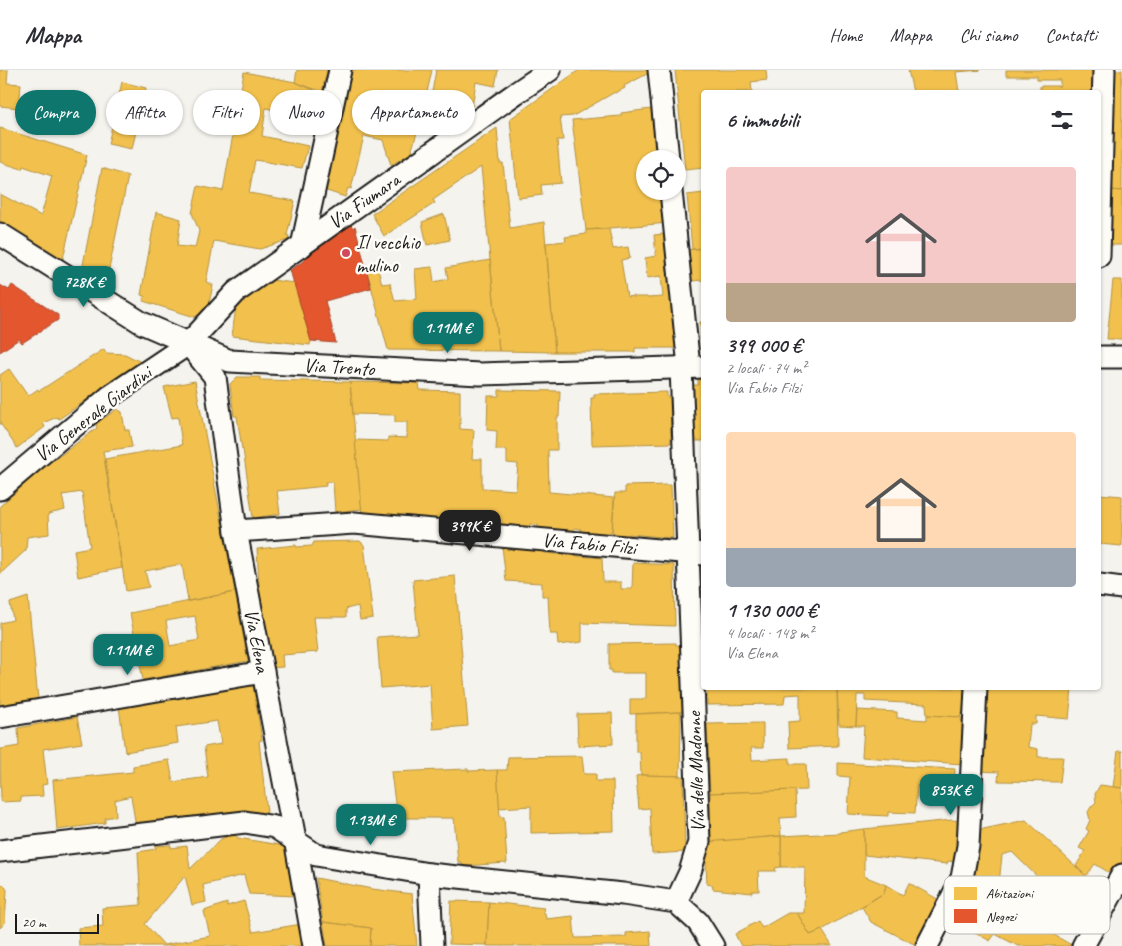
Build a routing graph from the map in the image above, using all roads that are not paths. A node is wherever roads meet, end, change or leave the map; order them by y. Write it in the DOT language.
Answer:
graph roads {
  1 [pos="340,70"];
  2 [pos="519,70"];
  3 [pos="550,70"];
  4 [pos="659,70"];
  5 [pos="1104,70"];
  6 [pos="516,93"];
  7 [pos="667,150"];
  8 [pos="1101,182"];
  9 [pos="672,200"];
  10 [pos="0,234"];
  11 [pos="302,246"];
  12 [pos="188,344"];
  13 [pos="1122,356"];
  14 [pos="1101,357"];
  15 [pos="691,367"];
  16 [pos="0,489"];
  17 [pos="236,531"];
  18 [pos="696,553"];
  19 [pos="1101,586"];
  20 [pos="1122,588"];
  21 [pos="263,672"];
  22 [pos="976,690"];
  23 [pos="0,717"];
  24 [pos="295,840"];
  25 [pos="0,851"];
  26 [pos="429,874"];
  27 [pos="962,876"];
  28 [pos="1122,876"];
  29 [pos="1110,898"];
  30 [pos="676,902"];
  31 [pos="944,913"];
  32 [pos="1090,934"];
  33 [pos="314,946"];
  34 [pos="432,946"];
  35 [pos="714,946"];
  36 [pos="927,946"];
  37 [pos="1083,946"];
  1 -- 11 [label="street"];
  2 -- 6 [label="street"];
  3 -- 6 [label="street, Via Fiumara"];
  4 -- 7 [label="street"];
  5 -- 8 [label="street"];
  6 -- 11 [label="street, Via Fiumara"];
  9 -- 15 [label="street, Via delle Madonne"];
  10 -- 12 [label="street, Via Trento"];
  11 -- 12 [label="street, Via Fiumara"];
  12 -- 15 [label="street, Via Trento"];
  12 -- 16 [label="street, Via Generale Giardini"];
  12 -- 17 [label="street, Via Elena"];
  13 -- 14 [label="street"];
  15 -- 18 [label="street, Via delle Madonne"];
  17 -- 18 [label="street, Via Fabio Filzi"];
  17 -- 21 [label="street, Via Elena"];
  18 -- 30 [label="street, Via delle Madonne"];
  19 -- 20 [label="street"];
  21 -- 23 [label="street"];
  21 -- 24 [label="street, Via Elena"];
  22 -- 27 [label="street"];
  24 -- 25 [label="street"];
  24 -- 26 [label="street"];
  24 -- 33 [label="street, Via Elena"];
  26 -- 30 [label="street"];
  26 -- 34 [label="street"];
  28 -- 29 [label="street"];
  30 -- 35 [label="street"];
  31 -- 36 [label="street"];
  32 -- 37 [label="street"];
}
